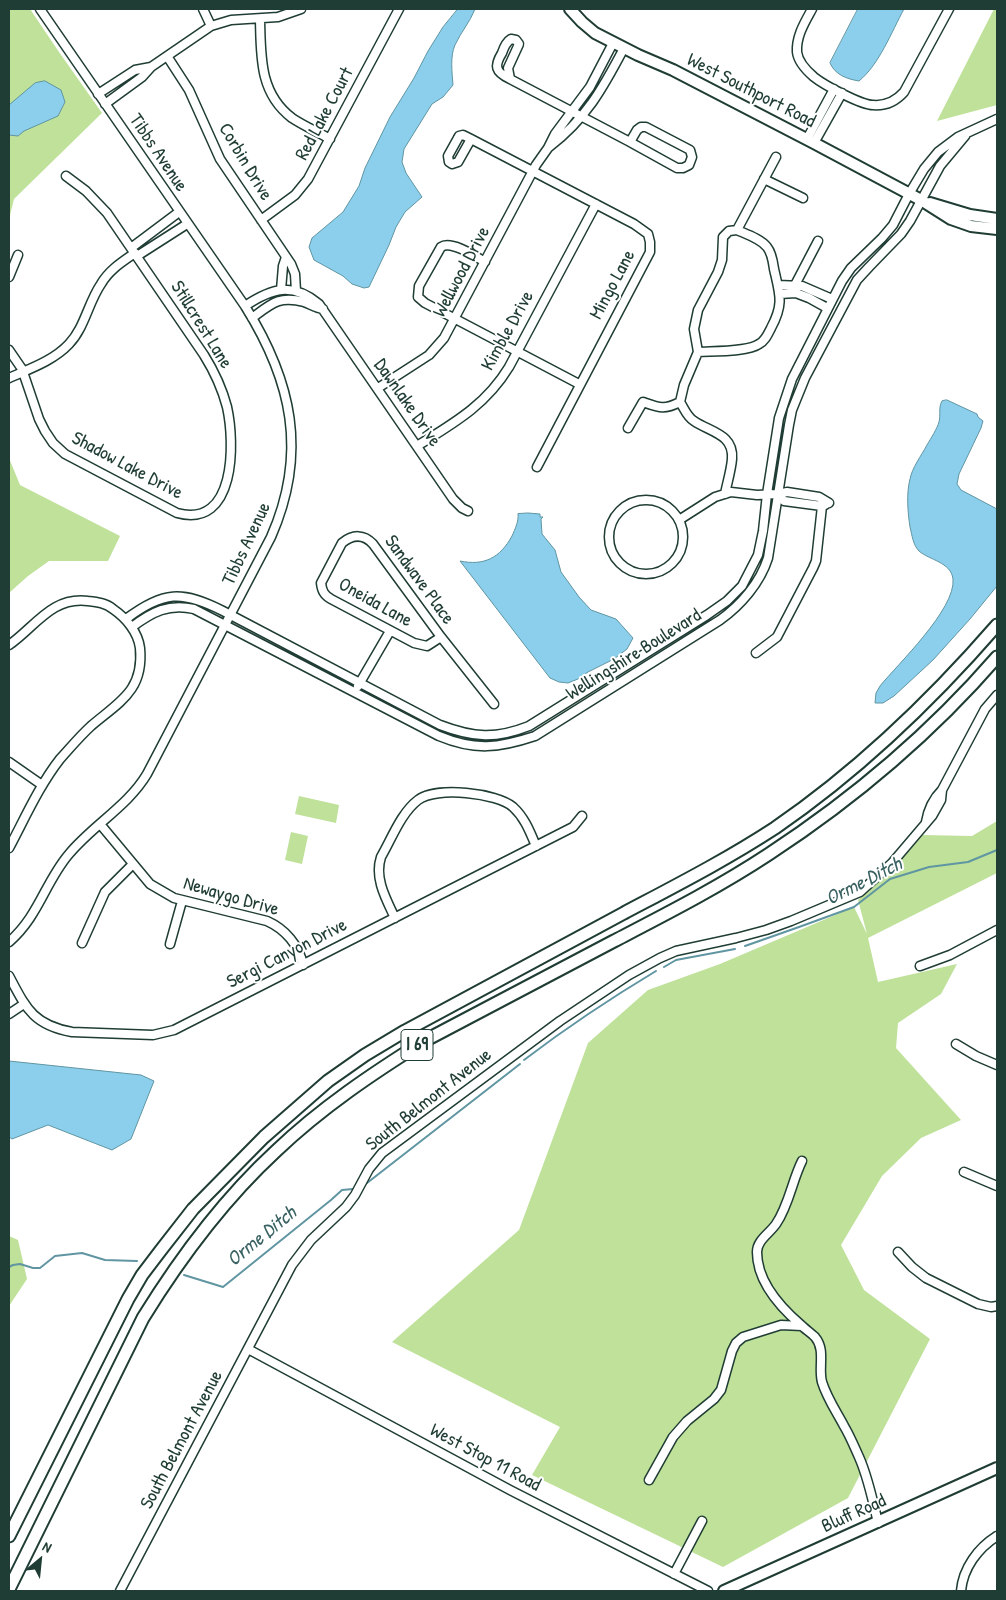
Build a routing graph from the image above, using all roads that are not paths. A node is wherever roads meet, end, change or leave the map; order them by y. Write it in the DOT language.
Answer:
graph roads {
  1 [pos="40,9"];
  2 [pos="203,9"];
  3 [pos="301,9"];
  4 [pos="399,9"];
  5 [pos="570,9"];
  6 [pos="812,9"];
  7 [pos="949,9"];
  8 [pos="260,19"];
  9 [pos="211,26"];
  10 [pos="613,43"];
  11 [pos="624,48"];
  12 [pos="167,56"];
  13 [pos="151,67"];
  14 [pos="510,79"];
  15 [pos="838,91"];
  16 [pos="98,94"];
  17 [pos="105,104"];
  18 [pos="572,112"];
  19 [pos="581,117"];
  20 [pos="997,119"];
  21 [pos="968,132"];
  22 [pos="330,138"];
  23 [pos="471,139"];
  24 [pos="811,141"];
  25 [pos="630,142"];
  26 [pos="548,148"];
  27 [pos="776,156"];
  28 [pos="533,171"];
  29 [pos="66,176"];
  30 [pos="764,179"];
  31 [pos="909,194"];
  32 [pos="803,198"];
  33 [pos="921,200"];
  34 [pos="596,204"];
  35 [pos="179,212"];
  36 [pos="997,218"];
  37 [pos="261,220"];
  38 [pos="187,224"];
  39 [pos="997,229"];
  40 [pos="737,230"];
  41 [pos="818,242"];
  42 [pos="134,252"];
  43 [pos="18,255"];
  44 [pos="286,257"];
  45 [pos="485,262"];
  46 [pos="9,276"];
  47 [pos="778,285"];
  48 [pos="795,285"];
  49 [pos="281,290"];
  50 [pos="293,291"];
  51 [pos="780,294"];
  52 [pos="290,299"];
  53 [pos="832,299"];
  54 [pos="245,306"];
  55 [pos="827,308"];
  56 [pos="323,309"];
  57 [pos="252,318"];
  58 [pos="455,318"];
  59 [pos="9,350"];
  60 [pos="517,351"];
  61 [pos="698,352"];
  62 [pos="23,371"];
  63 [pos="9,378"];
  64 [pos="579,384"];
  65 [pos="378,388"];
  66 [pos="680,402"];
  67 [pos="628,428"];
  68 [pos="418,446"];
  69 [pos="537,467"];
  70 [pos="725,494"];
  71 [pos="767,494"];
  72 [pos="778,494"];
  73 [pos="468,511"];
  74 [pos="202,513"];
  75 [pos="680,520"];
  76 [pos="322,590"];
  77 [pos="231,615"];
  78 [pos="126,619"];
  79 [pos="226,625"];
  80 [pos="997,625"];
  81 [pos="132,627"];
  82 [pos="390,631"];
  83 [pos="441,637"];
  84 [pos="9,645"];
  85 [pos="756,653"];
  86 [pos="997,657"];
  87 [pos="360,683"];
  88 [pos="354,692"];
  89 [pos="997,695"];
  90 [pos="494,704"];
  91 [pos="9,762"];
  92 [pos="42,785"];
  93 [pos="582,816"];
  94 [pos="100,824"];
  95 [pos="536,846"];
  96 [pos="9,848"];
  97 [pos="133,864"];
  98 [pos="182,901"];
  99 [pos="395,918"];
  100 [pos="997,930"];
  101 [pos="9,942"];
  102 [pos="82,942"];
  103 [pos="170,944"];
  104 [pos="303,965"];
  105 [pos="920,966"];
  106 [pos="9,976"];
  107 [pos="24,1004"];
  108 [pos="9,1014"];
  109 [pos="956,1044"];
  110 [pos="997,1066"];
  111 [pos="802,1161"];
  112 [pos="964,1172"];
  113 [pos="997,1186"];
  114 [pos="898,1252"];
  115 [pos="997,1306"];
  116 [pos="802,1326"];
  117 [pos="248,1349"];
  118 [pos="997,1468"];
  119 [pos="649,1480"];
  120 [pos="702,1521"];
  121 [pos="878,1523"];
  122 [pos="9,1536"];
  123 [pos="997,1536"];
  124 [pos="674,1574"];
  125 [pos="692,1583"];
  126 [pos="740,1587"];
  127 [pos="9,1589"];
  128 [pos="120,1591"];
  129 [pos="696,1591"];
  130 [pos="708,1591"];
  131 [pos="724,1591"];
  132 [pos="961,1591"];
  1 -- 16 [label="street, Tibbs Avenue"];
  2 -- 9 [label="street"];
  3 -- 8 [label="street"];
  4 -- 22 [label="street, Red Lake Court"];
  5 -- 10 [label="main road, West Southport Road"];
  6 -- 15 [label="street"];
  7 -- 15 [label="street"];
  8 -- 9 [label="street"];
  8 -- 22 [label="street"];
  9 -- 12 [label="street"];
  10 -- 11 [label="main road, West Southport Road"];
  10 -- 18 [label="street, Wellwood Drive"];
  11 -- 19 [label="street, Wellwood Drive"];
  11 -- 24 [label="main road, West Southport Road"];
  12 -- 13 [label="street"];
  12 -- 37 [label="street, Corbin Drive"];
  13 -- 16 [label="street"];
  13 -- 17 [label="street"];
  14 -- 14 [label="street"];
  14 -- 18 [label="street"];
  15 -- 24 [label="street"];
  16 -- 17 [label="street, Tibbs Avenue"];
  17 -- 35 [label="street, Tibbs Avenue"];
  18 -- 19 [label="street"];
  18 -- 26 [label="street, Wellwood Drive"];
  19 -- 25 [label="street"];
  19 -- 26 [label="street, Wellwood Drive"];
  20 -- 21 [label="street"];
  21 -- 31 [label="street"];
  21 -- 33 [label="street"];
  22 -- 37 [label="street, Red Lake Court"];
  23 -- 28 [label="street, Mingo Lane"];
  24 -- 31 [label="main road, West Southport Road"];
  25 -- 25 [label="street"];
  26 -- 28 [label="street, Wellwood Drive"];
  27 -- 30 [label="street"];
  28 -- 34 [label="street, Mingo Lane"];
  28 -- 45 [label="street, Wellwood Drive"];
  29 -- 42 [label="street, Stillcrest Lane"];
  30 -- 32 [label="street"];
  30 -- 40 [label="street"];
  31 -- 33 [label="main road, West Southport Road"];
  31 -- 53 [label="street, Wellingshire Boulevard"];
  33 -- 36 [label="main road, West Southport Road"];
  33 -- 39 [label="main road, West Southport Road"];
  33 -- 72 [label="street, Wellingshire Boulevard"];
  34 -- 60 [label="street, Kimble Drive"];
  34 -- 64 [label="street, Mingo Lane"];
  35 -- 38 [label="street, Tibbs Avenue"];
  35 -- 42 [label="street"];
  37 -- 44 [label="street, Corbin Drive"];
  38 -- 42 [label="street"];
  38 -- 54 [label="street, Tibbs Avenue"];
  40 -- 47 [label="street"];
  40 -- 61 [label="street"];
  41 -- 48 [label="street"];
  42 -- 62 [label="street"];
  42 -- 74 [label="street, Stillcrest Lane"];
  43 -- 46 [label="street"];
  44 -- 49 [label="street"];
  44 -- 50 [label="street, Corbin Drive"];
  45 -- 58 [label="street, Wellwood Drive"];
  45 -- 58 [label="street"];
  47 -- 48 [label="street"];
  47 -- 51 [label="street"];
  48 -- 53 [label="street"];
  49 -- 50 [label="street"];
  49 -- 54 [label="street"];
  50 -- 52 [label="street"];
  50 -- 56 [label="street, Dawnlake Drive"];
  51 -- 55 [label="street"];
  51 -- 61 [label="street"];
  52 -- 56 [label="street"];
  52 -- 57 [label="street"];
  53 -- 55 [label="street, Wellingshire Boulevard"];
  54 -- 57 [label="street, Tibbs Avenue"];
  55 -- 71 [label="street, Wellingshire Boulevard"];
  56 -- 65 [label="street, Dawnlake Drive"];
  57 -- 77 [label="street, Tibbs Avenue"];
  58 -- 60 [label="street"];
  58 -- 65 [label="street, Wellwood Drive"];
  59 -- 62 [label="street, Shadow Lake Drive"];
  60 -- 64 [label="street"];
  60 -- 68 [label="street, Kimble Drive"];
  61 -- 66 [label="street"];
  62 -- 63 [label="street"];
  62 -- 74 [label="street, Shadow Lake Drive"];
  64 -- 69 [label="street, Mingo Lane"];
  65 -- 68 [label="street, Dawnlake Drive"];
  66 -- 67 [label="street"];
  66 -- 70 [label="street"];
  68 -- 73 [label="street, Dawnlake Drive"];
  70 -- 71 [label="street"];
  70 -- 75 [label="street"];
  71 -- 72 [label="street"];
  71 -- 87 [label="street, Wellingshire Boulevard"];
  72 -- 85 [label="street"];
  72 -- 88 [label="street, Wellingshire Boulevard"];
  75 -- 75 [label="street"];
  76 -- 82 [label="street, Oneida Lane"];
  76 -- 83 [label="street, Sandwave Place"];
  77 -- 78 [label="street, Wellingshire Boulevard"];
  77 -- 79 [label="street, Tibbs Avenue"];
  77 -- 87 [label="street, Wellingshire Boulevard"];
  78 -- 81 [label="street"];
  78 -- 84 [label="street"];
  79 -- 81 [label="street, Wellingshire Boulevard"];
  79 -- 88 [label="street, Wellingshire Boulevard"];
  79 -- 94 [label="street, Tibbs Avenue"];
  80 -- 122 [label="highway, I 69"];
  81 -- 92 [label="street"];
  82 -- 83 [label="street, Oneida Lane"];
  82 -- 87 [label="street"];
  83 -- 90 [label="street, Sandwave Place"];
  86 -- 127 [label="highway, I 69"];
  87 -- 88 [label="street"];
  89 -- 117 [label="street, South Belmont Avenue"];
  91 -- 92 [label="street"];
  92 -- 96 [label="street"];
  93 -- 95 [label="street, Sergi Canyon Drive"];
  94 -- 97 [label="street, Newaygo Drive"];
  94 -- 101 [label="street, Tibbs Avenue"];
  95 -- 99 [label="street, Sergi Canyon Drive"];
  95 -- 99 [label="street"];
  97 -- 98 [label="street, Newaygo Drive"];
  97 -- 102 [label="street"];
  98 -- 103 [label="street"];
  98 -- 104 [label="street, Newaygo Drive"];
  99 -- 104 [label="street, Sergi Canyon Drive"];
  100 -- 105 [label="street"];
  104 -- 107 [label="street, Sergi Canyon Drive"];
  106 -- 107 [label="street, Sergi Canyon Drive"];
  107 -- 108 [label="street"];
  109 -- 110 [label="street"];
  111 -- 116 [label="street"];
  112 -- 113 [label="street"];
  114 -- 115 [label="street"];
  116 -- 119 [label="street"];
  116 -- 121 [label="street"];
  117 -- 124 [label="street, West Stop 11 Road"];
  117 -- 128 [label="street, South Belmont Avenue"];
  118 -- 121 [label="main road, Bluff Road"];
  120 -- 124 [label="street"];
  121 -- 126 [label="main road, Bluff Road"];
  123 -- 132 [label="street"];
  124 -- 125 [label="street, West Stop 11 Road"];
  125 -- 129 [label="street"];
  125 -- 130 [label="street, West Stop 11 Road"];
  126 -- 131 [label="main road, Bluff Road"];
}
